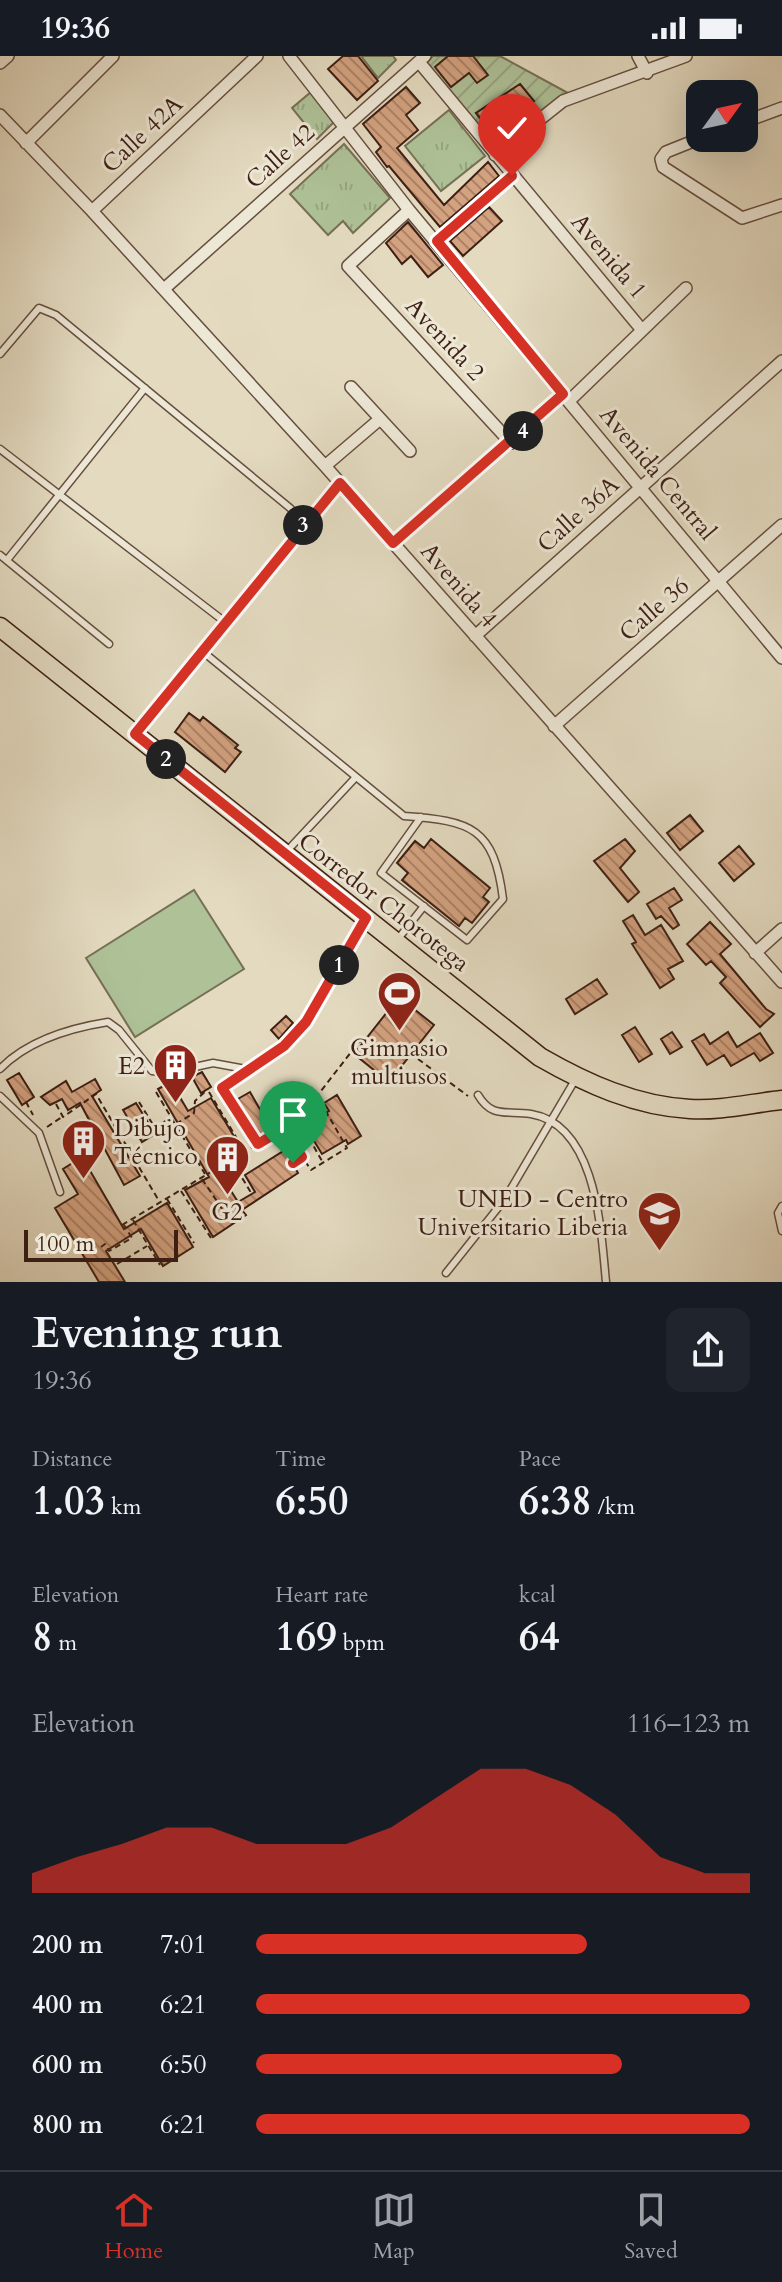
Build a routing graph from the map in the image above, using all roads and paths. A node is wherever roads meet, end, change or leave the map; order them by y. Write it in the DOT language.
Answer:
graph roads {
  1 [pos="8,56"];
  2 [pos="113,56"];
  3 [pos="257,56"];
  4 [pos="289,56"];
  5 [pos="638,56"];
  6 [pos="686,56"];
  7 [pos="422,59"];
  8 [pos="0,63"];
  9 [pos="647,73"];
  10 [pos="782,108"];
  11 [pos="0,115"];
  12 [pos="758,117"];
  13 [pos="344,128"];
  14 [pos="26,143"];
  15 [pos="686,144"];
  16 [pos="495,155"];
  17 [pos="512,176"];
  18 [pos="782,205"];
  19 [pos="409,210"];
  20 [pos="92,211"];
  21 [pos="437,241"];
  22 [pos="686,288"];
  23 [pos="164,289"];
  24 [pos="642,330"];
  25 [pos="0,354"];
  26 [pos="782,361"];
  27 [pos="351,387"];
  28 [pos="145,388"];
  29 [pos="566,398"];
  30 [pos="380,419"];
  31 [pos="511,443"];
  32 [pos="0,449"];
  33 [pos="410,451"];
  34 [pos="325,466"];
  35 [pos="340,483"];
  36 [pos="641,486"];
  37 [pos="58,493"];
  38 [pos="304,524"];
  39 [pos="782,525"];
  40 [pos="393,543"];
  41 [pos="0,555"];
  42 [pos="7,560"];
  43 [pos="719,581"];
  44 [pos="225,622"];
  45 [pos="0,627"];
  46 [pos="475,636"];
  47 [pos="109,644"];
  48 [pos="202,651"];
  49 [pos="782,658"];
  50 [pos="554,726"];
  51 [pos="135,734"];
  52 [pos="356,777"];
  53 [pos="421,817"];
  54 [pos="285,854"];
  55 [pos="424,906"];
  56 [pos="366,918"];
  57 [pos="782,929"];
  58 [pos="396,942"];
  59 [pos="755,953"];
  60 [pos="782,982"];
  61 [pos="363,1042"];
  62 [pos="418,1059"];
  63 [pos="0,1069"];
  64 [pos="251,1070"];
  65 [pos="577,1078"];
  66 [pos="156,1092"];
  67 [pos="0,1096"];
  68 [pos="475,1097"];
  69 [pos="782,1100"];
  70 [pos="26,1102"];
  71 [pos="139,1102"];
  72 [pos="56,1104"];
  73 [pos="34,1116"];
  74 [pos="63,1117"];
  75 [pos="171,1118"];
  76 [pos="551,1120"];
  77 [pos="175,1125"];
  78 [pos="42,1129"];
  79 [pos="304,1129"];
  80 [pos="258,1144"];
  81 [pos="245,1152"];
  82 [pos="302,1157"];
  83 [pos="231,1160"];
  84 [pos="323,1162"];
  85 [pos="293,1163"];
  86 [pos="204,1177"];
  87 [pos="254,1189"];
  88 [pos="181,1190"];
  89 [pos="60,1192"];
  90 [pos="166,1198"];
  91 [pos="160,1202"];
  92 [pos="782,1206"];
  93 [pos="132,1219"];
  94 [pos="231,1222"];
  95 [pos="782,1231"];
  96 [pos="211,1238"];
  97 [pos="194,1243"];
  98 [pos="148,1245"];
  99 [pos="101,1247"];
  100 [pos="117,1264"];
  101 [pos="160,1265"];
  102 [pos="446,1273"];
  103 [pos="606,1282"];
  1 -- 8 [label="street"];
  2 -- 14 [label="street"];
  3 -- 20 [label="street, Calle 42A"];
  4 -- 13 [label="street, Avenida Central"];
  5 -- 9 [label="street"];
  6 -- 9 [label="street"];
  7 -- 13 [label="street, Calle 42"];
  7 -- 16 [label="street, Avenida 1"];
  9 -- 16 [label="street"];
  10 -- 12 [label="street"];
  11 -- 14 [label="street, Avenida 4"];
  13 -- 19 [label="street, Avenida Central"];
  13 -- 23 [label="street, Calle 42"];
  14 -- 20 [label="street, Avenida 4"];
  15 -- 18 [label="street"];
  16 -- 17 [label="street, Avenida 1"];
  17 -- 21 [label="street"];
  17 -- 24 [label="street, Avenida 1"];
  19 -- 21 [label="street, Avenida Central"];
  19 -- 31 [label="street, Avenida 2"];
  20 -- 23 [label="street, Avenida 4"];
  21 -- 29 [label="street, Avenida Central"];
  22 -- 24 [label="street"];
  23 -- 34 [label="street, Avenida 4"];
  24 -- 29 [label="street"];
  25 -- 28 [label="lane"];
  26 -- 36 [label="street, Calle 36A"];
  27 -- 30 [label="street"];
  28 -- 37 [label="lane"];
  28 -- 38 [label="lane"];
  29 -- 31 [label="street"];
  29 -- 36 [label="street, Avenida Central"];
  30 -- 33 [label="street"];
  30 -- 34 [label="street"];
  31 -- 40 [label="street"];
  32 -- 37 [label="lane"];
  34 -- 35 [label="street, Avenida 4"];
  35 -- 38 [label="lane"];
  35 -- 40 [label="street, Avenida 4"];
  36 -- 43 [label="street, Avenida Central"];
  36 -- 46 [label="street, Calle 36A"];
  37 -- 42 [label="lane"];
  37 -- 44 [label="lane"];
  38 -- 44 [label="lane"];
  39 -- 43 [label="street, Calle 36"];
  40 -- 46 [label="street, Avenida 4"];
  41 -- 42 [label="lane"];
  42 -- 47 [label="lane"];
  43 -- 49 [label="street, Avenida Central"];
  43 -- 50 [label="street, Calle 36"];
  44 -- 48 [label="lane"];
  45 -- 51 [label="main road, Corredor Chorotega"];
  46 -- 50 [label="street, Avenida 4"];
  48 -- 51 [label="lane"];
  48 -- 52 [label="lane"];
  50 -- 59 [label="street, Avenida 4"];
  51 -- 54 [label="main road, Corredor Chorotega"];
  52 -- 53 [label="lane"];
  52 -- 54 [label="lane"];
  53 -- 55 [label="lane"];
  53 -- 55 [label="lane"];
  54 -- 56 [label="main road, Corredor Chorotega"];
  55 -- 58 [label="lane"];
  56 -- 58 [label="main road, Corredor Chorotega"];
  56 -- 64 [label="lane"];
  57 -- 59 [label="street"];
  58 -- 65 [label="main road, Corredor Chorotega"];
  59 -- 60 [label="street, Avenida 4"];
  61 -- 84 [label="path"];
  62 -- 68 [label="path"];
  63 -- 64 [label="lane"];
  64 -- 80 [label="path"];
  65 -- 69 [label="main road, Corredor Chorotega"];
  65 -- 76 [label="lane"];
  66 -- 75 [label="path"];
  67 -- 89 [label="lane"];
  68 -- 76 [label="lane"];
  70 -- 73 [label="path"];
  71 -- 75 [label="path"];
  72 -- 74 [label="path"];
  74 -- 78 [label="path"];
  74 -- 91 [label="path"];
  75 -- 77 [label="path"];
  76 -- 102 [label="lane"];
  76 -- 103 [label="lane"];
  77 -- 81 [label="path"];
  77 -- 86 [label="path"];
  79 -- 84 [label="path"];
  80 -- 81 [label="path"];
  80 -- 82 [label="path"];
  81 -- 83 [label="path"];
  82 -- 84 [label="path"];
  82 -- 85 [label="path"];
  83 -- 86 [label="path"];
  83 -- 87 [label="path"];
  86 -- 88 [label="path"];
  86 -- 94 [label="path"];
  88 -- 90 [label="path"];
  88 -- 96 [label="path"];
  90 -- 91 [label="path"];
  90 -- 97 [label="path"];
  91 -- 93 [label="path"];
  92 -- 95 [label="lane"];
  93 -- 98 [label="path"];
  93 -- 99 [label="path"];
  98 -- 100 [label="path"];
  98 -- 101 [label="path"];
}
